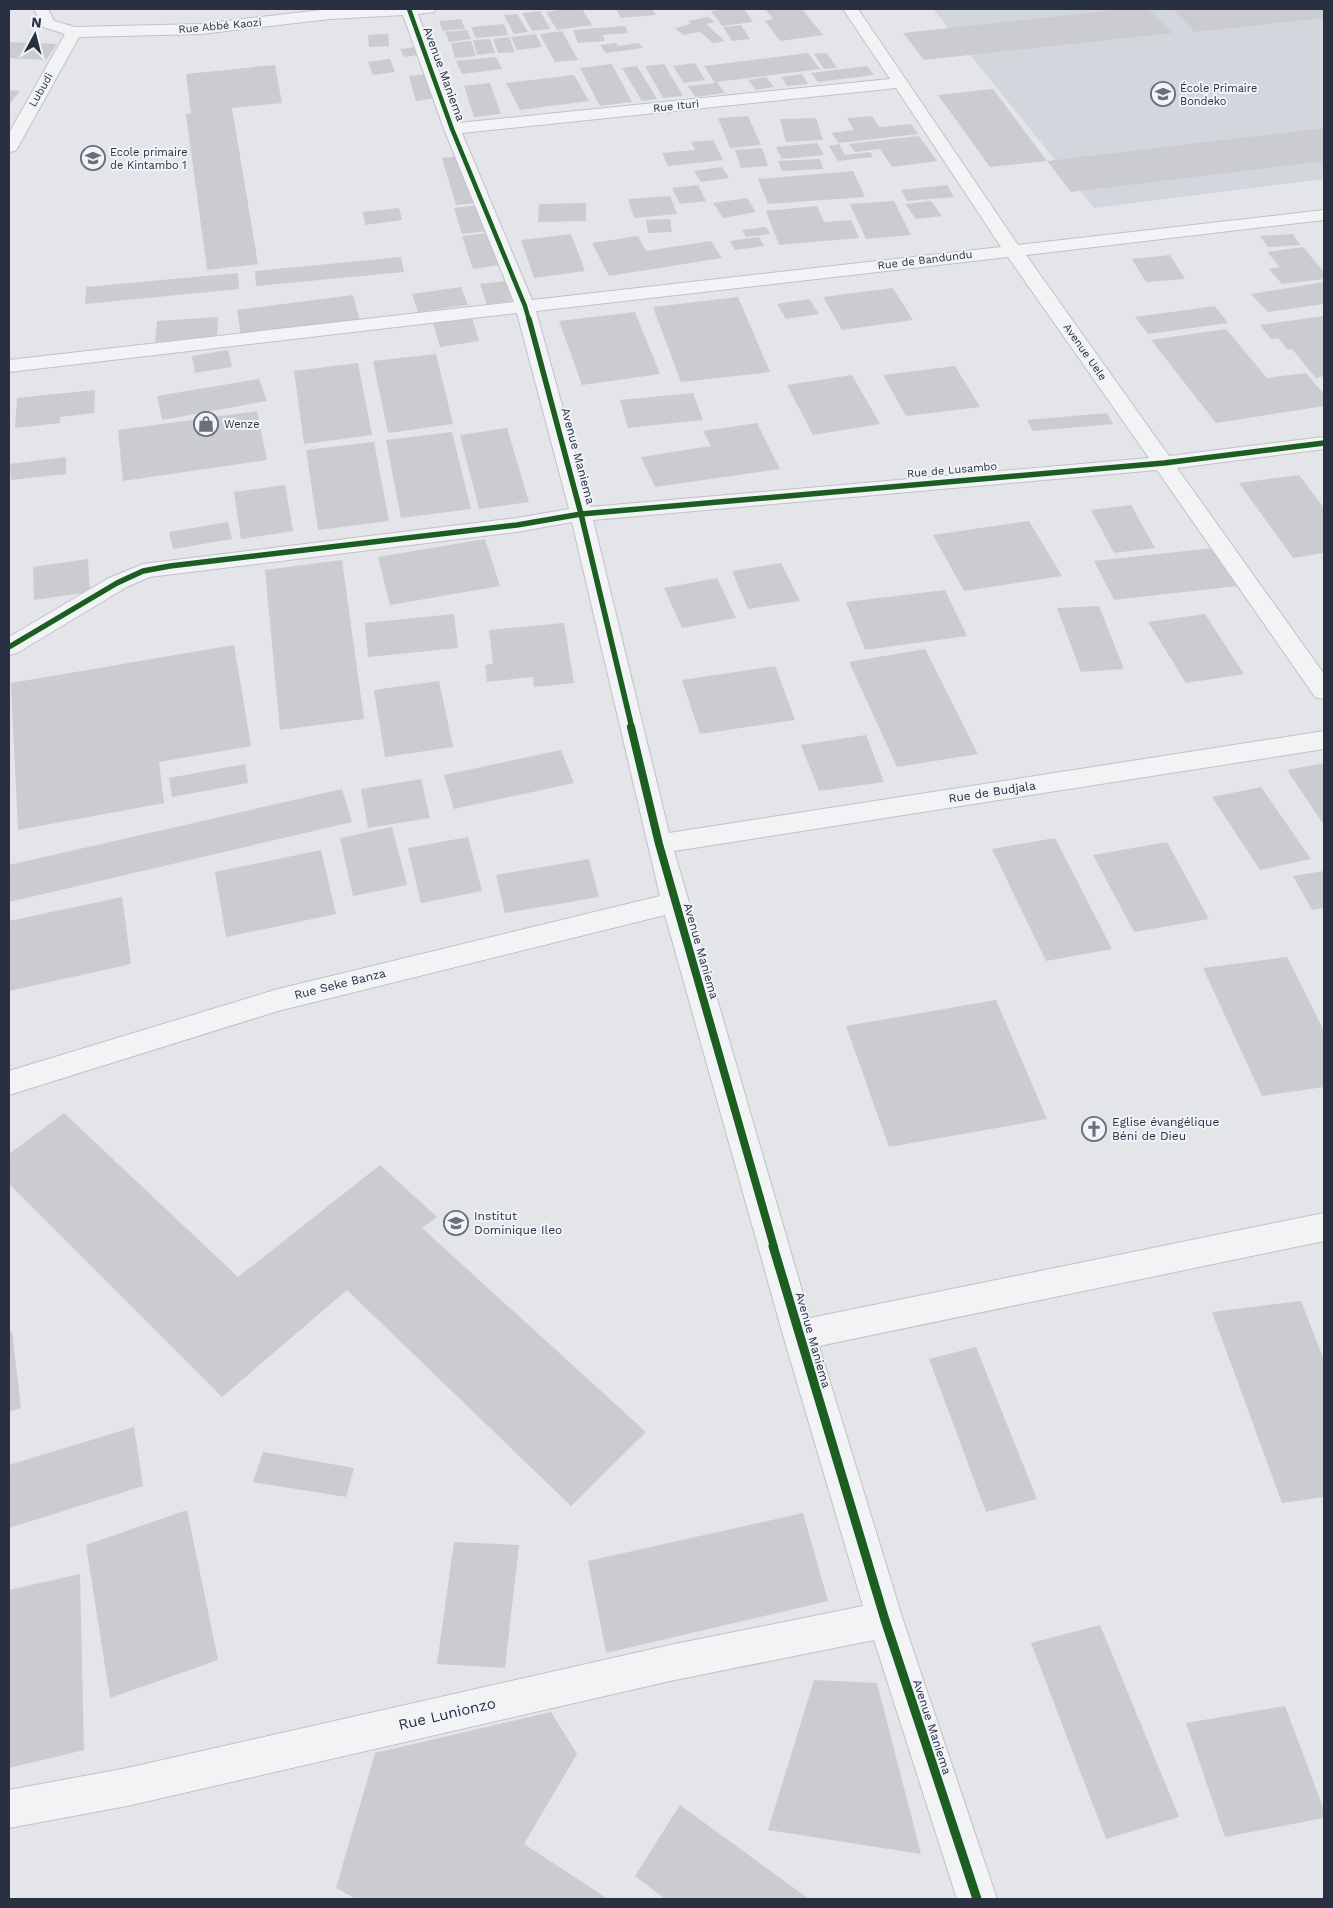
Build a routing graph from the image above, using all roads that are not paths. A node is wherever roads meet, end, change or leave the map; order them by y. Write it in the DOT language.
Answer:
graph roads {
  1 [pos="41,9"];
  2 [pos="416,9"];
  3 [pos="851,9"];
  4 [pos="74,32"];
  5 [pos="900,83"];
  6 [pos="452,129"];
  7 [pos="9,148"];
  8 [pos="1324,215"];
  9 [pos="1013,250"];
  10 [pos="525,306"];
  11 [pos="9,366"];
  12 [pos="1324,443"];
  13 [pos="1164,463"];
  14 [pos="582,514"];
  15 [pos="9,647"];
  16 [pos="1324,691"];
  17 [pos="1324,740"];
  18 [pos="659,844"];
  19 [pos="675,902"];
  20 [pos="9,1083"];
  21 [pos="1324,1227"];
  22 [pos="799,1335"];
  23 [pos="885,1620"];
  24 [pos="9,1810"];
  25 [pos="977,1899"];
  1 -- 4 [label="street, Rue Abbé Kaozi"];
  2 -- 4 [label="street, Rue Abbé Kaozi"];
  2 -- 6 [label="street, Avenue Maniema"];
  3 -- 5 [label="street, Avenue Uele"];
  4 -- 7 [label="street, Lubudi"];
  5 -- 6 [label="street, Rue Ituri"];
  5 -- 9 [label="street, Avenue Uele"];
  6 -- 10 [label="street, Avenue Maniema"];
  8 -- 9 [label="street, Rue de Bandundu"];
  9 -- 10 [label="street, Rue de Bandundu"];
  9 -- 13 [label="street, Avenue Uele"];
  10 -- 11 [label="street, Rue de Bandundu"];
  10 -- 14 [label="street, Avenue Maniema"];
  12 -- 13 [label="street, Rue de Lusambo"];
  13 -- 14 [label="street, Rue de Lusambo"];
  13 -- 16 [label="street, Avenue Uele"];
  14 -- 15 [label="street, Rue de Lusambo"];
  14 -- 18 [label="street, Avenue Maniema"];
  17 -- 18 [label="street, Rue de Budjala"];
  18 -- 19 [label="street, Avenue Maniema"];
  19 -- 20 [label="street, Rue Seke Banza"];
  19 -- 22 [label="street, Avenue Maniema"];
  21 -- 22 [label="street"];
  22 -- 23 [label="street, Avenue Maniema"];
  23 -- 24 [label="street, Rue Lunionzo"];
  23 -- 25 [label="street, Avenue Maniema"];
}
